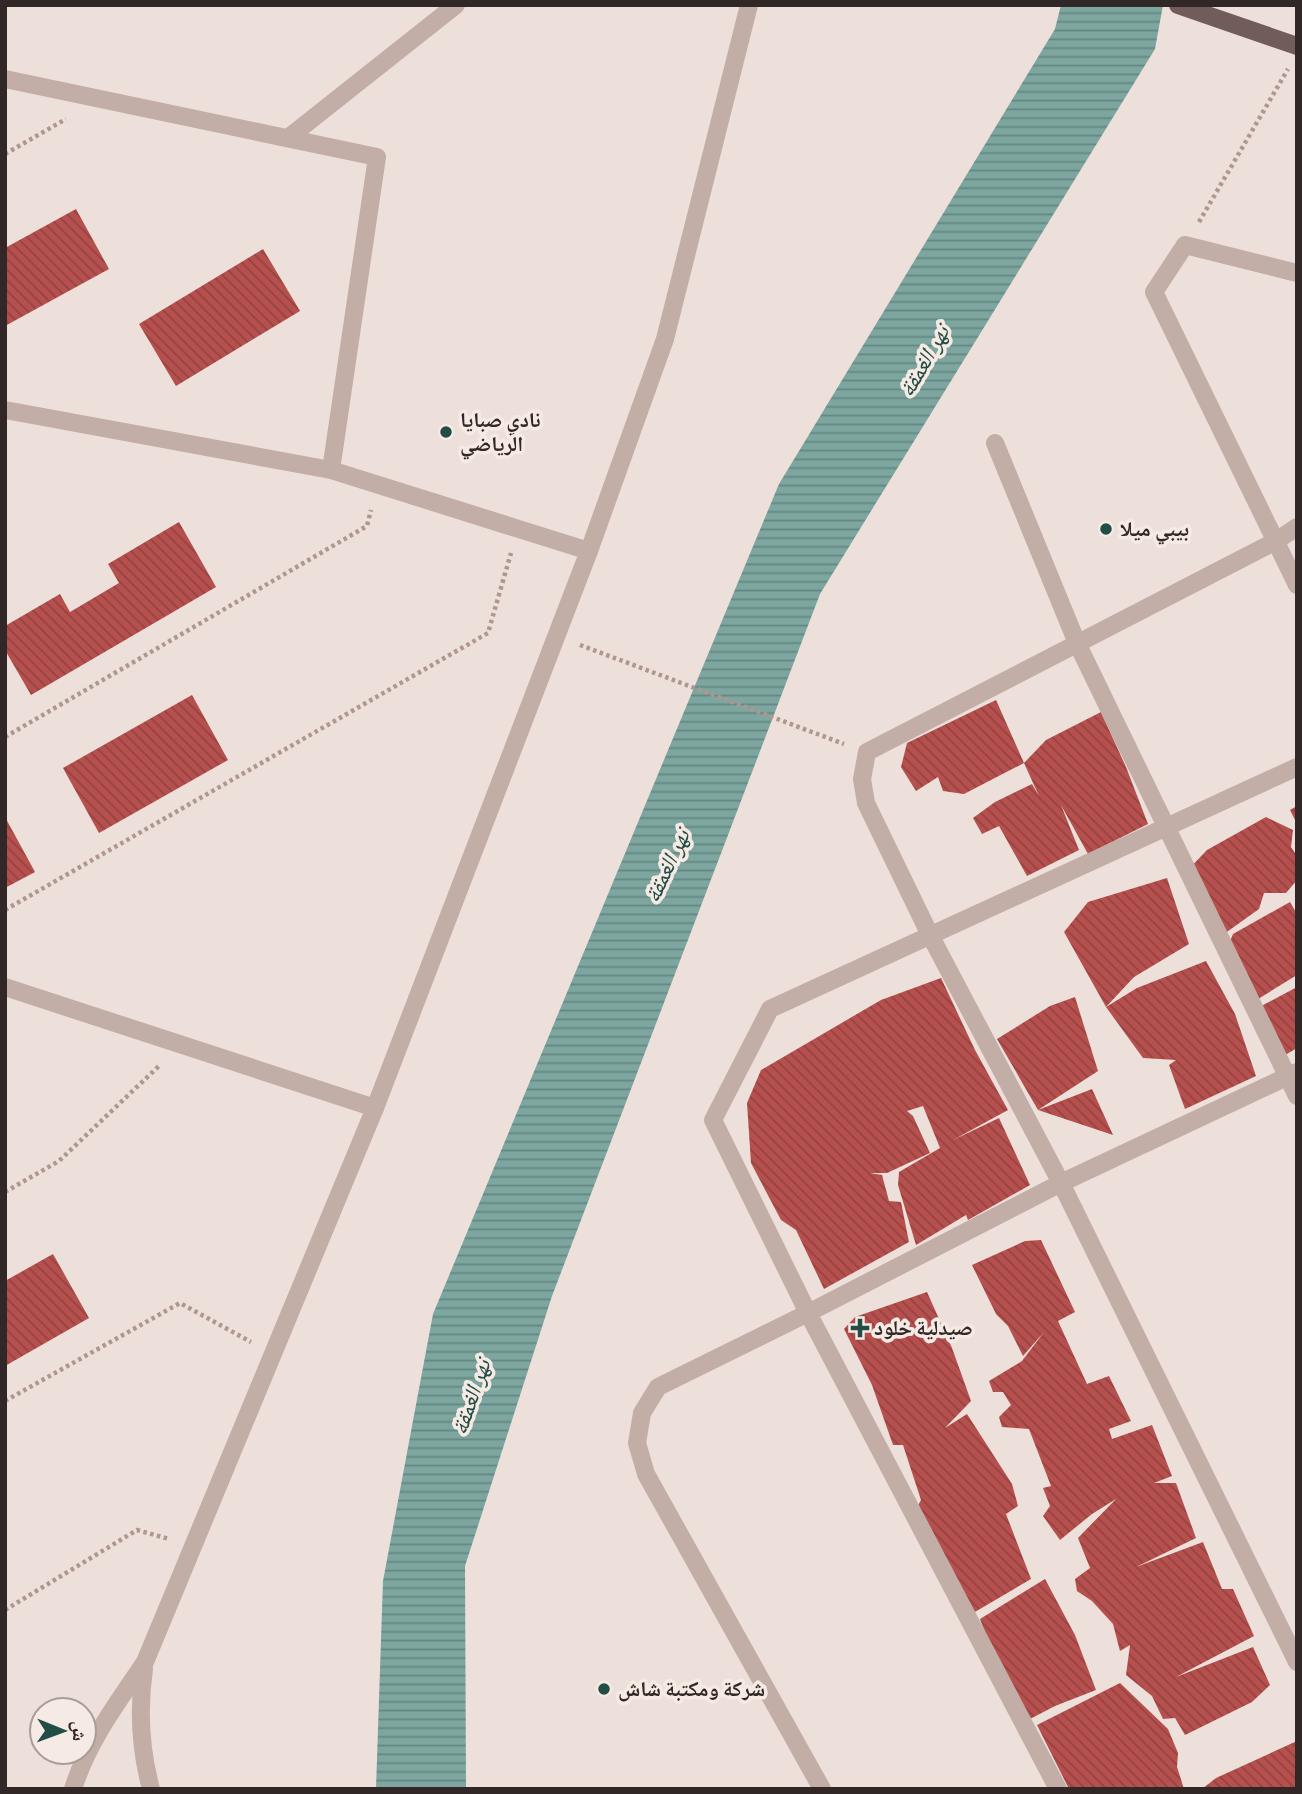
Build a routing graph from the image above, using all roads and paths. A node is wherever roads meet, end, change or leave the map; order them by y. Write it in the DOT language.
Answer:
graph roads {
  1 [pos="456,5"];
  2 [pos="749,5"];
  3 [pos="1178,5"];
  4 [pos="1297,46"];
  5 [pos="1290,65"];
  6 [pos="5,79"];
  7 [pos="100,99"];
  8 [pos="288,138"];
  9 [pos="5,154"];
  10 [pos="1185,245"];
  11 [pos="1297,273"];
  12 [pos="5,410"];
  13 [pos="995,443"];
  14 [pos="331,470"];
  15 [pos="377,485"];
  16 [pos="1297,527"];
  17 [pos="519,529"];
  18 [pos="1276,541"];
  19 [pos="589,551"];
  20 [pos="1297,585"];
  21 [pos="556,636"];
  22 [pos="1077,643"];
  23 [pos="5,737"];
  24 [pos="867,752"];
  25 [pos="1297,767"];
  26 [pos="1166,827"];
  27 [pos="5,910"];
  28 [pos="930,936"];
  29 [pos="5,987"];
  30 [pos="181,1045"];
  31 [pos="1292,1074"];
  32 [pos="1297,1096"];
  33 [pos="374,1108"];
  34 [pos="1061,1183"];
  35 [pos="5,1192"];
  36 [pos="808,1313"];
  37 [pos="273,1354"];
  38 [pos="5,1401"];
  39 [pos="193,1545"];
  40 [pos="5,1610"];
  41 [pos="145,1662"];
  42 [pos="1297,1662"];
  43 [pos="73,1789"];
  44 [pos="150,1789"];
  45 [pos="822,1789"];
  46 [pos="1058,1789"];
  1 -- 8 [label="street"];
  2 -- 19 [label="street"];
  3 -- 4 [label="main road"];
  5 -- 10 [label="path"];
  6 -- 7 [label="street"];
  7 -- 8 [label="street"];
  7 -- 9 [label="path"];
  8 -- 14 [label="street"];
  10 -- 11 [label="street"];
  10 -- 18 [label="street"];
  12 -- 14 [label="street"];
  13 -- 22 [label="street"];
  14 -- 15 [label="street"];
  15 -- 17 [label="street"];
  15 -- 23 [label="path"];
  16 -- 18 [label="street"];
  17 -- 19 [label="street"];
  17 -- 27 [label="path"];
  18 -- 20 [label="street"];
  18 -- 22 [label="street"];
  19 -- 21 [label="street"];
  21 -- 24 [label="path"];
  21 -- 33 [label="street"];
  22 -- 24 [label="street"];
  22 -- 26 [label="street"];
  24 -- 28 [label="street"];
  25 -- 26 [label="street"];
  26 -- 28 [label="street"];
  26 -- 31 [label="street"];
  28 -- 34 [label="street"];
  28 -- 36 [label="street"];
  29 -- 30 [label="street"];
  30 -- 33 [label="street"];
  30 -- 35 [label="path"];
  31 -- 32 [label="street"];
  31 -- 34 [label="street"];
  33 -- 37 [label="street"];
  34 -- 36 [label="street"];
  34 -- 42 [label="street"];
  36 -- 45 [label="street"];
  36 -- 46 [label="street"];
  37 -- 38 [label="path"];
  37 -- 39 [label="street"];
  39 -- 40 [label="path"];
  39 -- 41 [label="street"];
  41 -- 43 [label="street"];
  41 -- 44 [label="street"];
}
